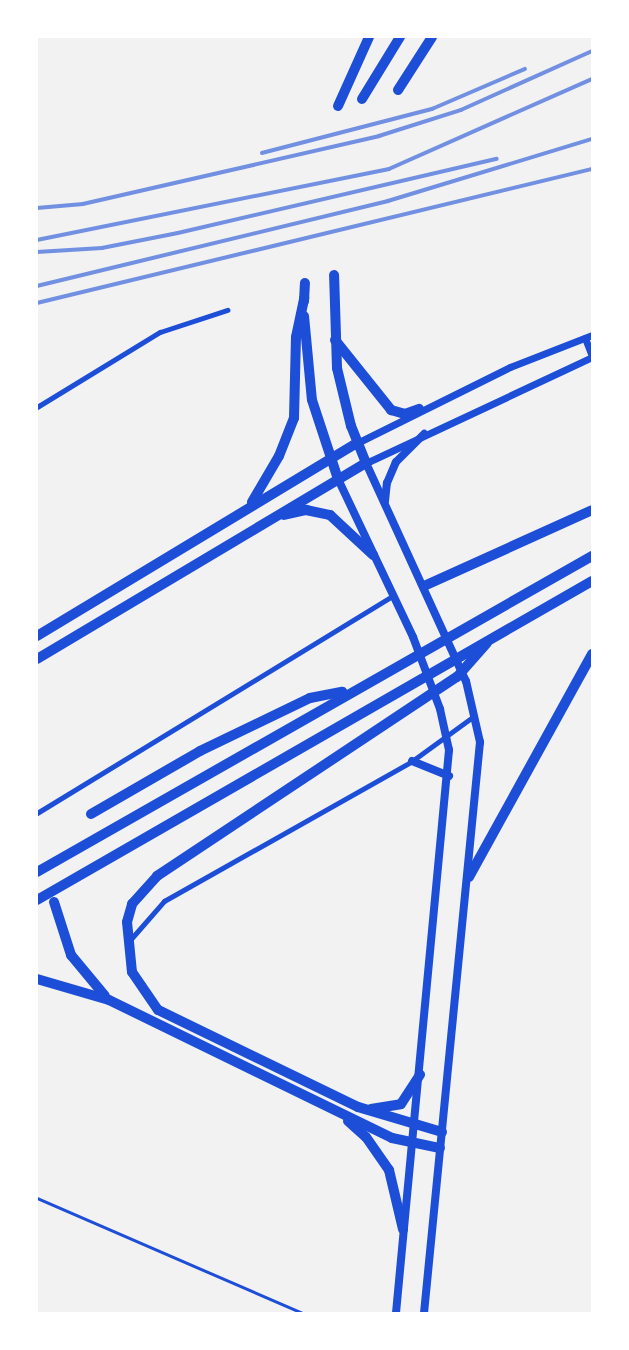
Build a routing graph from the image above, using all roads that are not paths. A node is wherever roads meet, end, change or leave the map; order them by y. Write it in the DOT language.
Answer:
graph roads {
  1 [pos="369,37"];
  2 [pos="400,37"];
  3 [pos="432,37"];
  4 [pos="398,90"];
  5 [pos="362,99"];
  6 [pos="338,106"];
  7 [pos="334,275"];
  8 [pos="305,283"];
  9 [pos="304,298"];
  10 [pos="227,310"];
  11 [pos="589,337"];
  12 [pos="335,340"];
  13 [pos="592,356"];
  14 [pos="37,407"];
  15 [pos="419,409"];
  16 [pos="424,434"];
  17 [pos="358,443"];
  18 [pos="328,457"];
  19 [pos="366,463"];
  20 [pos="338,478"];
  21 [pos="385,503"];
  22 [pos="249,506"];
  23 [pos="592,510"];
  24 [pos="267,521"];
  25 [pos="373,555"];
  26 [pos="592,556"];
  27 [pos="592,581"];
  28 [pos="424,586"];
  29 [pos="393,596"];
  30 [pos="60,622"];
  31 [pos="37,636"];
  32 [pos="71,639"];
  33 [pos="487,643"];
  34 [pos="592,654"];
  35 [pos="37,657"];
  36 [pos="352,690"];
  37 [pos="476,714"];
  38 [pos="448,738"];
  39 [pos="412,761"];
  40 [pos="449,776"];
  41 [pos="37,813"];
  42 [pos="91,814"];
  43 [pos="37,872"];
  44 [pos="469,877"];
  45 [pos="37,900"];
  46 [pos="54,902"];
  47 [pos="126,945"];
  48 [pos="37,979"];
  49 [pos="109,1000"];
  50 [pos="421,1075"];
  51 [pos="358,1107"];
  52 [pos="329,1108"];
  53 [pos="413,1126"];
  54 [pos="442,1132"];
  55 [pos="412,1144"];
  56 [pos="440,1148"];
  57 [pos="37,1198"];
  58 [pos="403,1229"];
  59 [pos="303,1313"];
  60 [pos="396,1313"];
  61 [pos="424,1313"];
  1 -- 6 [label="highway"];
  2 -- 5 [label="highway"];
  3 -- 4 [label="highway"];
  7 -- 12 [label="highway"];
  8 -- 9 [label="highway"];
  9 -- 18 [label="highway"];
  9 -- 22 [label="highway"];
  10 -- 14 [label="street"];
  11 -- 13 [label="street"];
  11 -- 15 [label="street"];
  12 -- 15 [label="highway"];
  12 -- 17 [label="highway"];
  13 -- 16 [label="street"];
  15 -- 17 [label="street"];
  16 -- 19 [label="street"];
  16 -- 21 [label="main road"];
  17 -- 18 [label="highway"];
  17 -- 19 [label="highway"];
  18 -- 20 [label="highway"];
  18 -- 22 [label="highway"];
  19 -- 20 [label="highway"];
  19 -- 21 [label="main road"];
  20 -- 24 [label="highway"];
  20 -- 25 [label="main road"];
  21 -- 28 [label="main road"];
  22 -- 30 [label="highway"];
  23 -- 28 [label="highway"];
  24 -- 25 [label="highway"];
  24 -- 32 [label="highway"];
  25 -- 29 [label="main road"];
  26 -- 36 [label="highway"];
  27 -- 33 [label="highway"];
  28 -- 37 [label="main road"];
  29 -- 38 [label="main road"];
  29 -- 41 [label="street"];
  30 -- 31 [label="highway"];
  30 -- 32 [label="highway"];
  32 -- 35 [label="highway"];
  33 -- 45 [label="highway"];
  33 -- 47 [label="highway"];
  34 -- 44 [label="highway"];
  36 -- 42 [label="highway"];
  36 -- 43 [label="highway"];
  37 -- 38 [label="street"];
  37 -- 44 [label="main road"];
  38 -- 39 [label="street"];
  38 -- 40 [label="main road"];
  39 -- 40 [label="main road"];
  39 -- 47 [label="street"];
  40 -- 50 [label="main road"];
  44 -- 54 [label="main road"];
  46 -- 49 [label="highway"];
  47 -- 51 [label="highway"];
  48 -- 49 [label="highway"];
  49 -- 52 [label="highway"];
  50 -- 51 [label="highway"];
  50 -- 53 [label="main road"];
  51 -- 53 [label="highway"];
  52 -- 55 [label="highway"];
  52 -- 58 [label="highway"];
  53 -- 54 [label="highway"];
  53 -- 55 [label="main road"];
  54 -- 56 [label="main road"];
  55 -- 56 [label="highway"];
  55 -- 58 [label="main road"];
  56 -- 61 [label="main road"];
  57 -- 59 [label="lane"];
  58 -- 60 [label="main road"];
}
